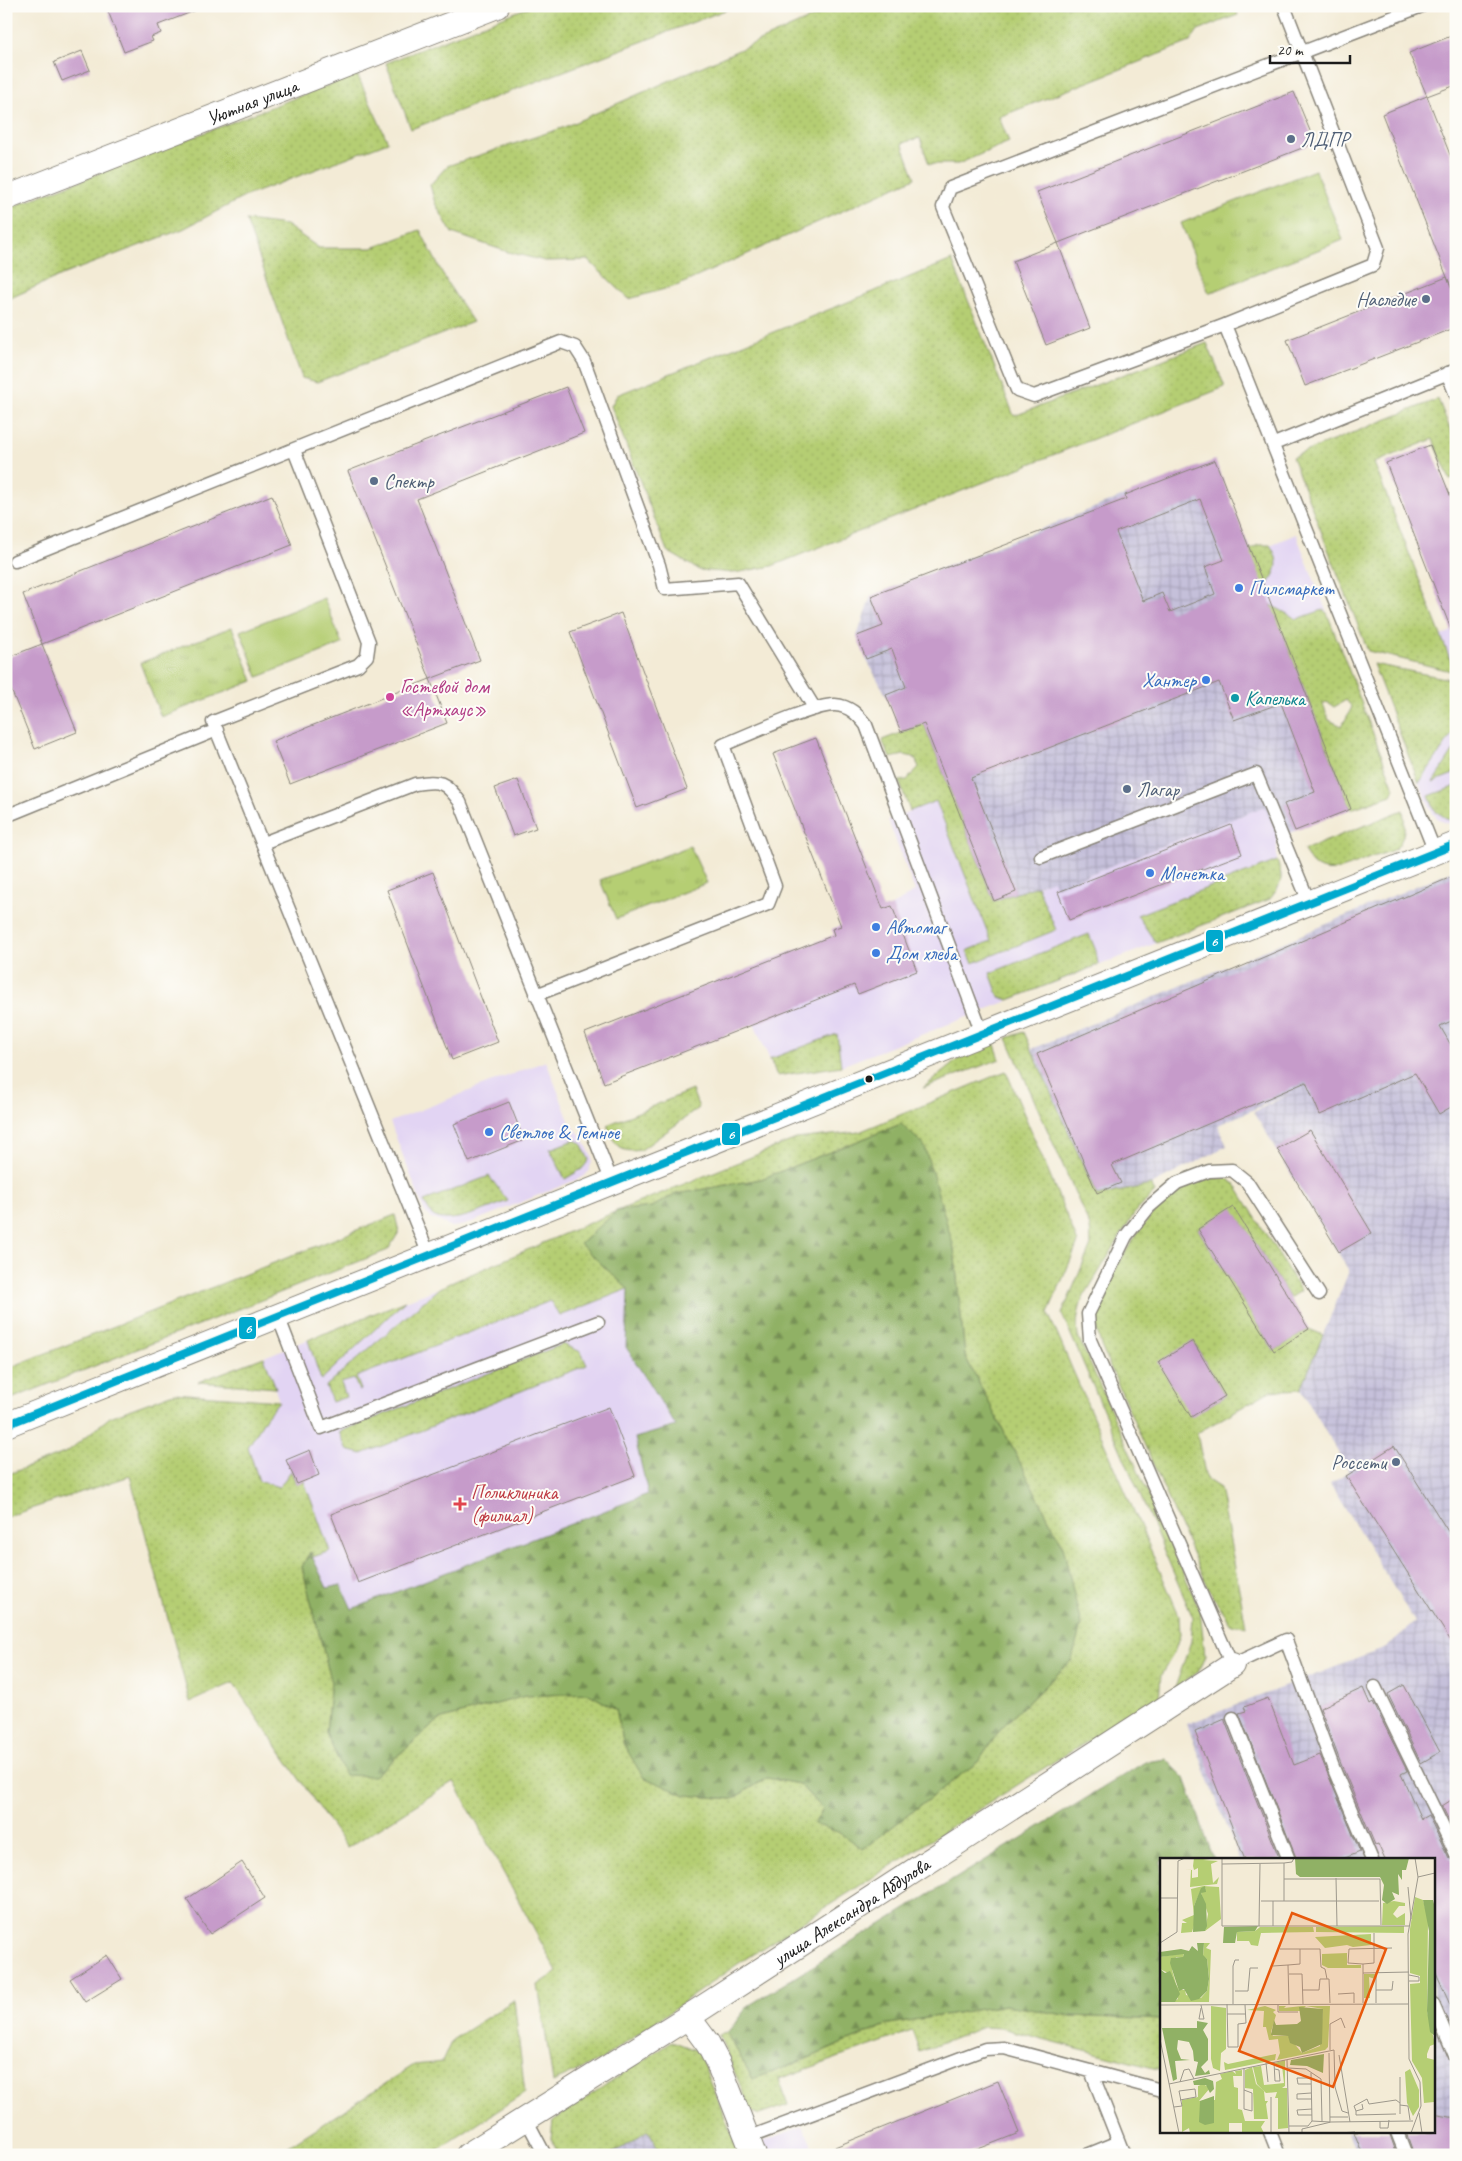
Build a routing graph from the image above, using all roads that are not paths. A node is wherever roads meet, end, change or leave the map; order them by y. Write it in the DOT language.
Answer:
graph roads {
  1 [pos="497,6"];
  2 [pos="1284,6"];
  3 [pos="1422,6"];
  4 [pos="1302,52"];
  5 [pos="6,198"];
  6 [pos="1225,325"];
  7 [pos="1451,372"];
  8 [pos="1456,395"];
  9 [pos="1274,444"];
  10 [pos="294,450"];
  11 [pos="15,561"];
  12 [pos="815,709"];
  13 [pos="217,730"];
  14 [pos="6,816"];
  15 [pos="263,843"];
  16 [pos="1445,848"];
  17 [pos="1042,857"];
  18 [pos="1309,902"];
  19 [pos="536,995"];
  20 [pos="982,1033"];
  21 [pos="612,1182"];
  22 [pos="429,1255"];
  23 [pos="1319,1294"];
  24 [pos="278,1316"];
  25 [pos="598,1322"];
  26 [pos="6,1425"];
  27 [pos="1232,1665"];
  28 [pos="1376,1687"];
  29 [pos="1233,1718"];
  30 [pos="1456,1854"];
  31 [pos="1288,1858"];
  32 [pos="1371,1858"];
  33 [pos="1434,2006"];
  34 [pos="688,2017"];
  35 [pos="1456,2058"];
  36 [pos="1091,2071"];
  37 [pos="1160,2090"];
  38 [pos="526,2118"];
  39 [pos="1271,2134"];
  40 [pos="1398,2134"];
  41 [pos="1119,2142"];
  42 [pos="750,2146"];
  43 [pos="468,2155"];
  44 [pos="545,2155"];
  45 [pos="1087,2155"];
  46 [pos="1124,2155"];
  47 [pos="1278,2155"];
  48 [pos="1406,2155"];
  1 -- 5 [label="street, Уютная улица"];
  2 -- 4 [label="lane"];
  3 -- 4 [label="lane"];
  4 -- 6 [label="lane"];
  4 -- 6 [label="lane"];
  6 -- 9 [label="lane"];
  7 -- 8 [label="lane"];
  7 -- 9 [label="lane"];
  9 -- 16 [label="lane"];
  10 -- 11 [label="lane"];
  10 -- 12 [label="lane"];
  10 -- 13 [label="lane"];
  12 -- 19 [label="lane"];
  12 -- 20 [label="lane"];
  13 -- 14 [label="lane"];
  13 -- 15 [label="lane"];
  15 -- 19 [label="lane"];
  15 -- 22 [label="lane"];
  16 -- 18 [label="street"];
  17 -- 18 [label="lane"];
  18 -- 20 [label="street"];
  19 -- 21 [label="lane"];
  20 -- 21 [label="street"];
  21 -- 22 [label="street"];
  22 -- 24 [label="street"];
  23 -- 27 [label="lane"];
  24 -- 25 [label="lane"];
  24 -- 26 [label="street"];
  27 -- 32 [label="lane"];
  27 -- 34 [label="street, улица Александра Абдулова"];
  28 -- 30 [label="lane"];
  29 -- 31 [label="lane"];
  33 -- 35 [label="lane"];
  34 -- 38 [label="street, улица Александра Абдулова"];
  34 -- 42 [label="street"];
  36 -- 37 [label="lane"];
  36 -- 41 [label="lane"];
  36 -- 42 [label="lane"];
  38 -- 43 [label="street, улица Александра Абдулова"];
  38 -- 44 [label="lane"];
  39 -- 47 [label="lane"];
  40 -- 48 [label="lane"];
  41 -- 45 [label="lane"];
  41 -- 46 [label="lane"];
}
